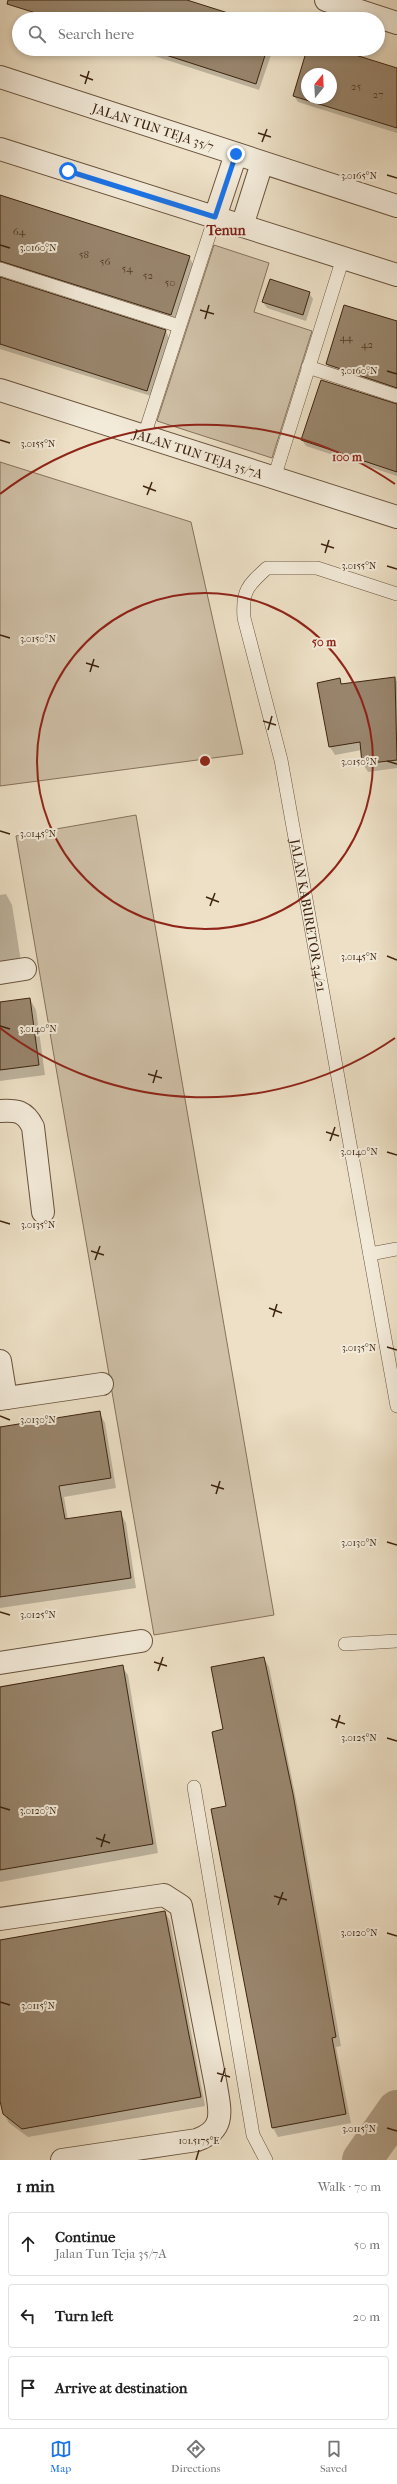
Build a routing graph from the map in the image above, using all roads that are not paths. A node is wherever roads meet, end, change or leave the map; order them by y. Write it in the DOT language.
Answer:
graph roads {
  1 [pos="326,0"];
  2 [pos="363,12"];
  3 [pos="385,19"];
  4 [pos="397,23"];
  5 [pos="0,78"];
  6 [pos="0,149"];
  7 [pos="236,154"];
  8 [pos="262,162"];
  9 [pos="397,206"];
  10 [pos="215,217"];
  11 [pos="242,226"];
  12 [pos="343,258"];
  13 [pos="0,269"];
  14 [pos="397,275"];
  15 [pos="179,326"];
  16 [pos="308,368"];
  17 [pos="0,390"];
  18 [pos="397,396"];
  19 [pos="144,436"];
  20 [pos="274,478"];
  21 [pos="397,517"];
  22 [pos="397,594"];
  23 [pos="25,970"];
  24 [pos="0,973"];
  25 [pos="0,1112"];
  26 [pos="43,1212"];
  27 [pos="397,1249"];
  28 [pos="370,1254"];
  29 [pos="0,1361"];
  30 [pos="102,1384"];
  31 [pos="3,1399"];
  32 [pos="397,1406"];
  33 [pos="141,1641"];
  34 [pos="397,1641"];
  35 [pos="345,1644"];
  36 [pos="0,1663"];
  37 [pos="194,1787"];
  38 [pos="0,1919"];
  39 [pos="62,2160"];
  40 [pos="266,2160"];
  1 -- 2 [label="street"];
  3 -- 4 [label="street"];
  5 -- 7 [label="street, JALAN TUN TEJA 35/7"];
  6 -- 10 [label="street"];
  7 -- 8 [label="street, JALAN TUN TEJA 35/7"];
  7 -- 10 [label="street"];
  8 -- 9 [label="street, JALAN TUN TEJA 35/7"];
  8 -- 11 [label="street"];
  10 -- 11 [label="street"];
  10 -- 15 [label="lane"];
  11 -- 12 [label="street"];
  12 -- 14 [label="street"];
  12 -- 16 [label="lane"];
  13 -- 15 [label="lane"];
  15 -- 19 [label="lane"];
  16 -- 18 [label="lane"];
  16 -- 20 [label="lane"];
  17 -- 19 [label="street, JALAN TUN TEJA 35/7A"];
  19 -- 20 [label="street, JALAN TUN TEJA 35/7A"];
  20 -- 21 [label="street, JALAN TUN TEJA 35/7A"];
  22 -- 28 [label="lane, JALAN KABURETOR 34/21"];
  23 -- 24 [label="street"];
  25 -- 26 [label="street"];
  27 -- 28 [label="lane"];
  28 -- 32 [label="lane, JALAN KABURETOR 34/21"];
  29 -- 31 [label="street"];
  30 -- 31 [label="street"];
  33 -- 36 [label="street"];
  34 -- 35 [label="lane"];
  37 -- 40 [label="lane"];
  38 -- 39 [label="street"];
}
